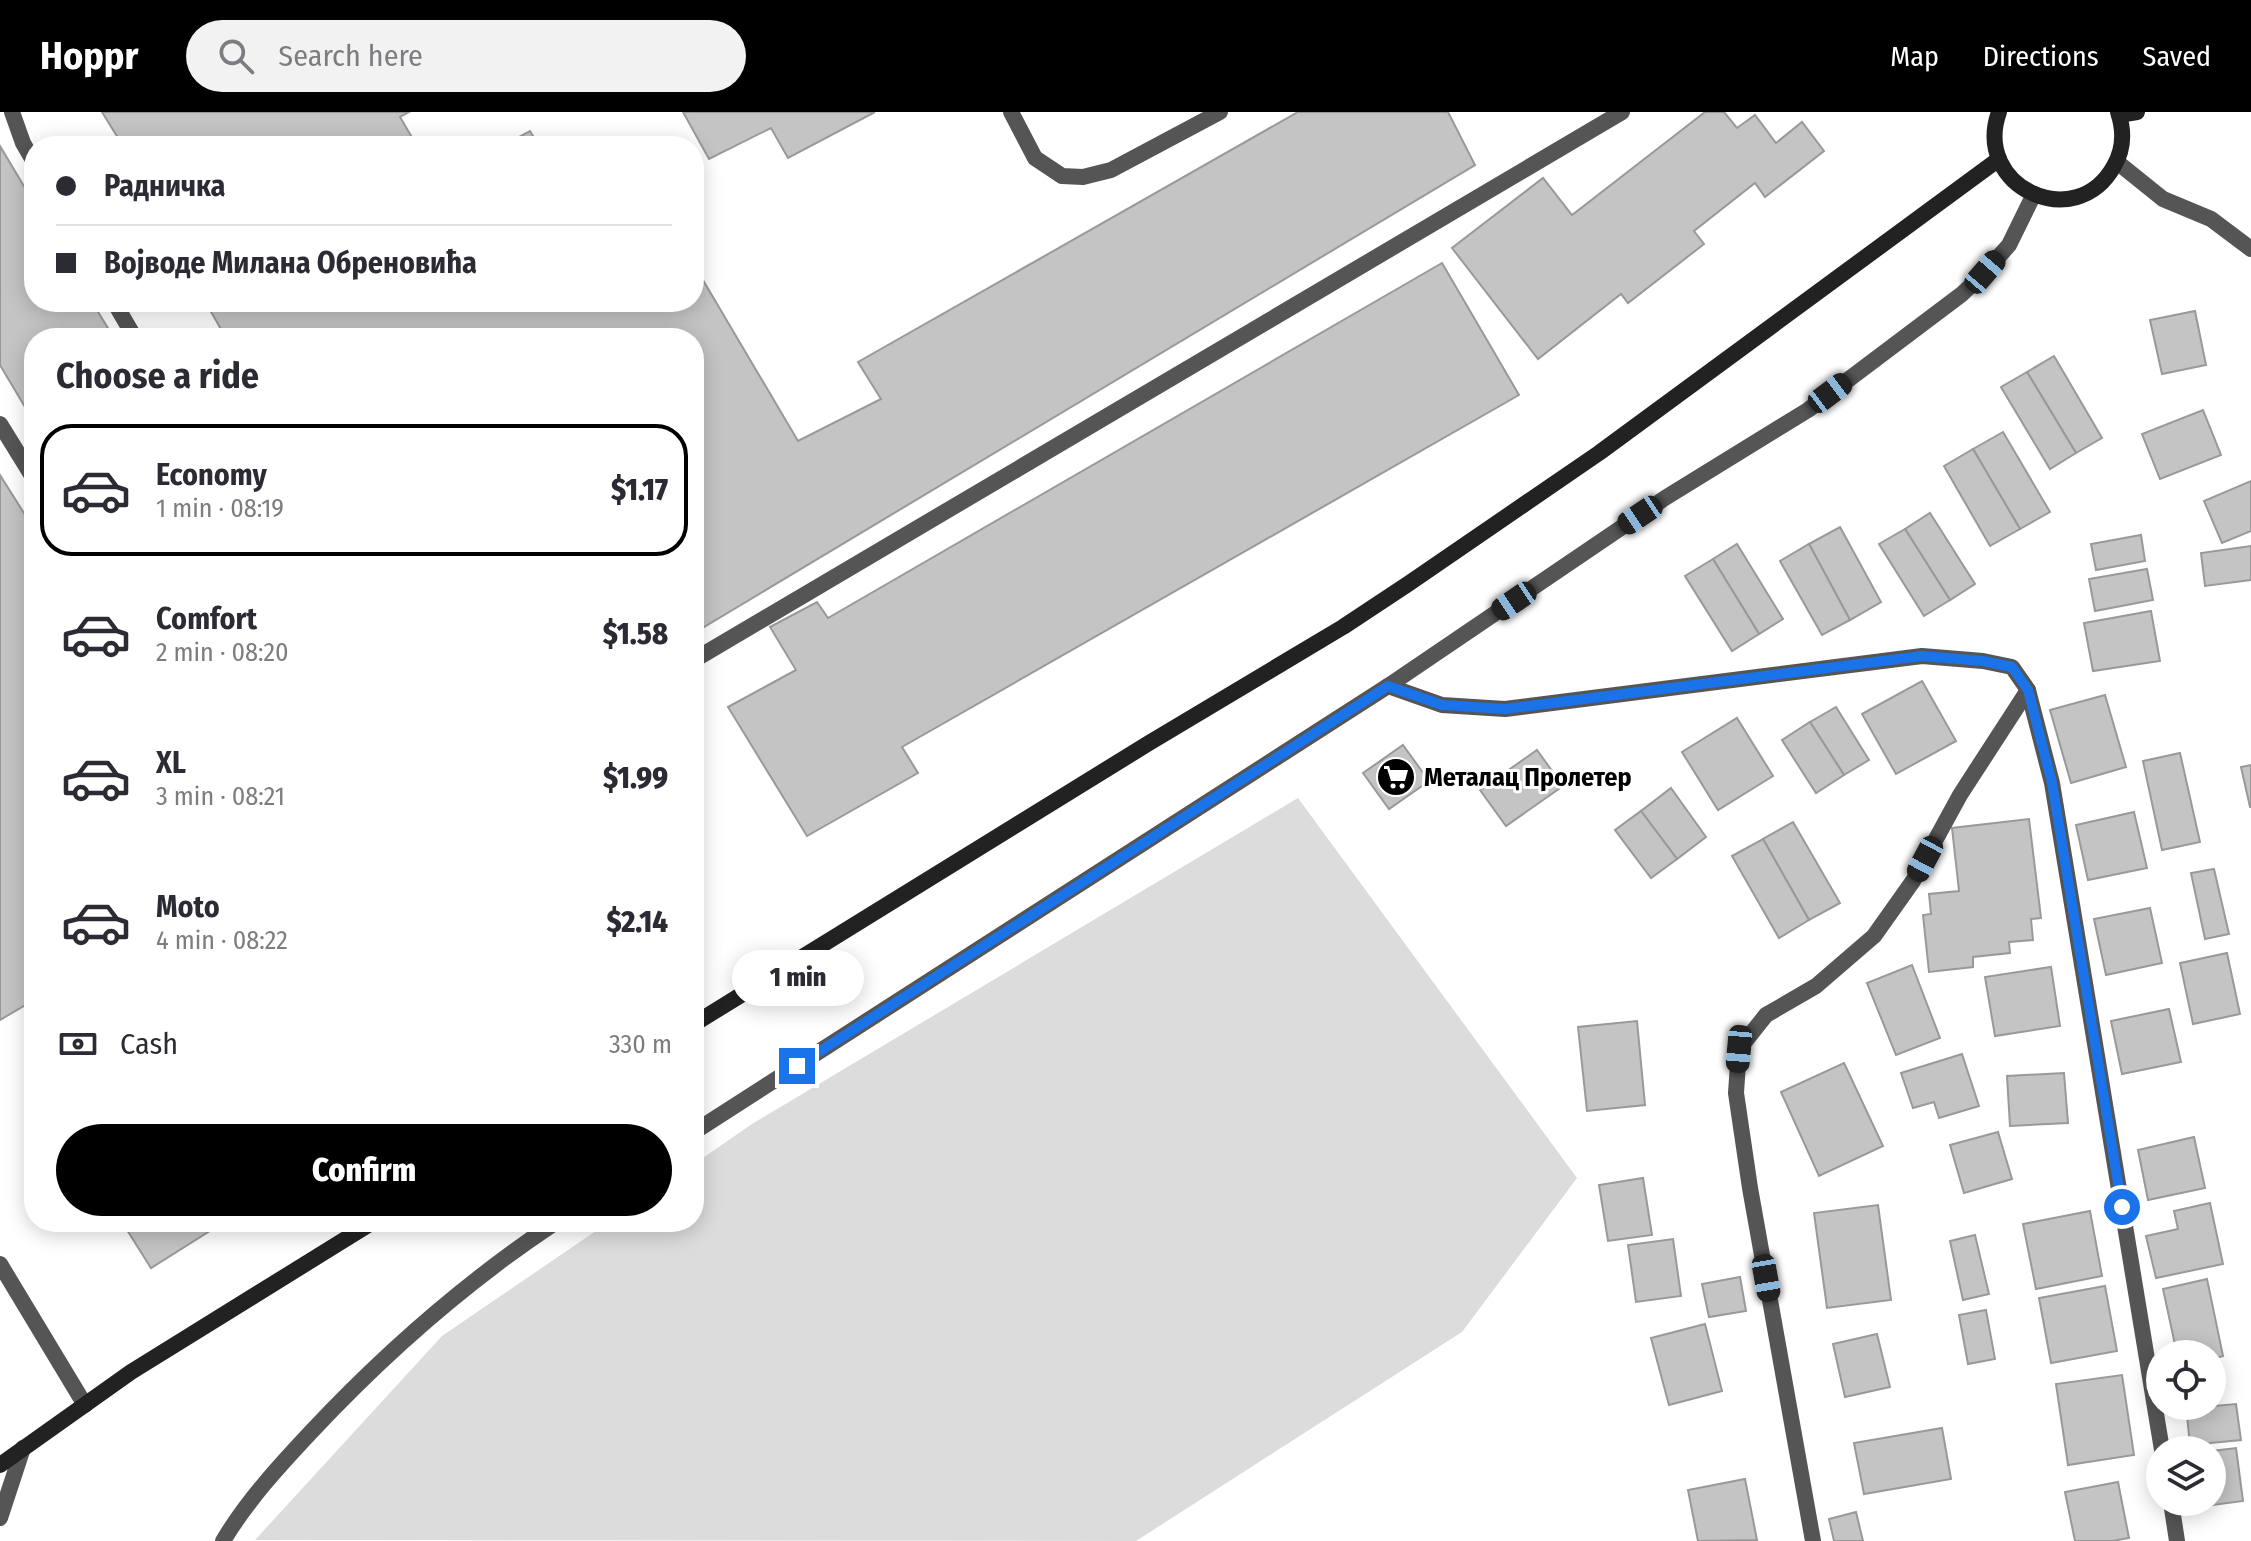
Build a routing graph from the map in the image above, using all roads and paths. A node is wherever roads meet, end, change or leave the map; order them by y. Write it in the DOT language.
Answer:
graph roads {
  1 [pos="12,112"];
  2 [pos="1011,112"];
  3 [pos="1220,112"];
  4 [pos="1622,112"];
  5 [pos="1999,112"];
  6 [pos="2137,112"];
  7 [pos="2119,114"];
  8 [pos="24,145"];
  9 [pos="1999,159"];
  10 [pos="2117,162"];
  11 [pos="2034,194"];
  12 [pos="2251,249"];
  13 [pos="0,424"];
  14 [pos="24,463"];
  15 [pos="704,654"];
  16 [pos="1388,686"];
  17 [pos="2028,690"];
  18 [pos="704,1018"];
  19 [pos="704,1126"];
  20 [pos="357,1232"];
  21 [pos="541,1232"];
  22 [pos="2,1272"];
  23 [pos="85,1405"];
  24 [pos="2160,1436"];
  25 [pos="23,1448"];
  26 [pos="0,1465"];
  27 [pos="2173,1516"];
  28 [pos="0,1518"];
  29 [pos="223,1541"];
  30 [pos="1813,1541"];
  31 [pos="2177,1541"];
  1 -- 8 [label="street"];
  2 -- 3 [label="street"];
  4 -- 15 [label="street"];
  5 -- 9 [label="street"];
  6 -- 7 [label="street"];
  7 -- 10 [label="street"];
  9 -- 11 [label="street"];
  9 -- 18 [label="street"];
  10 -- 11 [label="street"];
  10 -- 12 [label="street"];
  11 -- 16 [label="street"];
  13 -- 14 [label="street"];
  16 -- 17 [label="street"];
  16 -- 19 [label="street"];
  17 -- 24 [label="street"];
  17 -- 30 [label="street"];
  20 -- 23 [label="street"];
  21 -- 29 [label="street"];
  22 -- 23 [label="street"];
  23 -- 25 [label="street"];
  25 -- 26 [label="street"];
  25 -- 28 [label="street"];
  27 -- 31 [label="street"];
}
